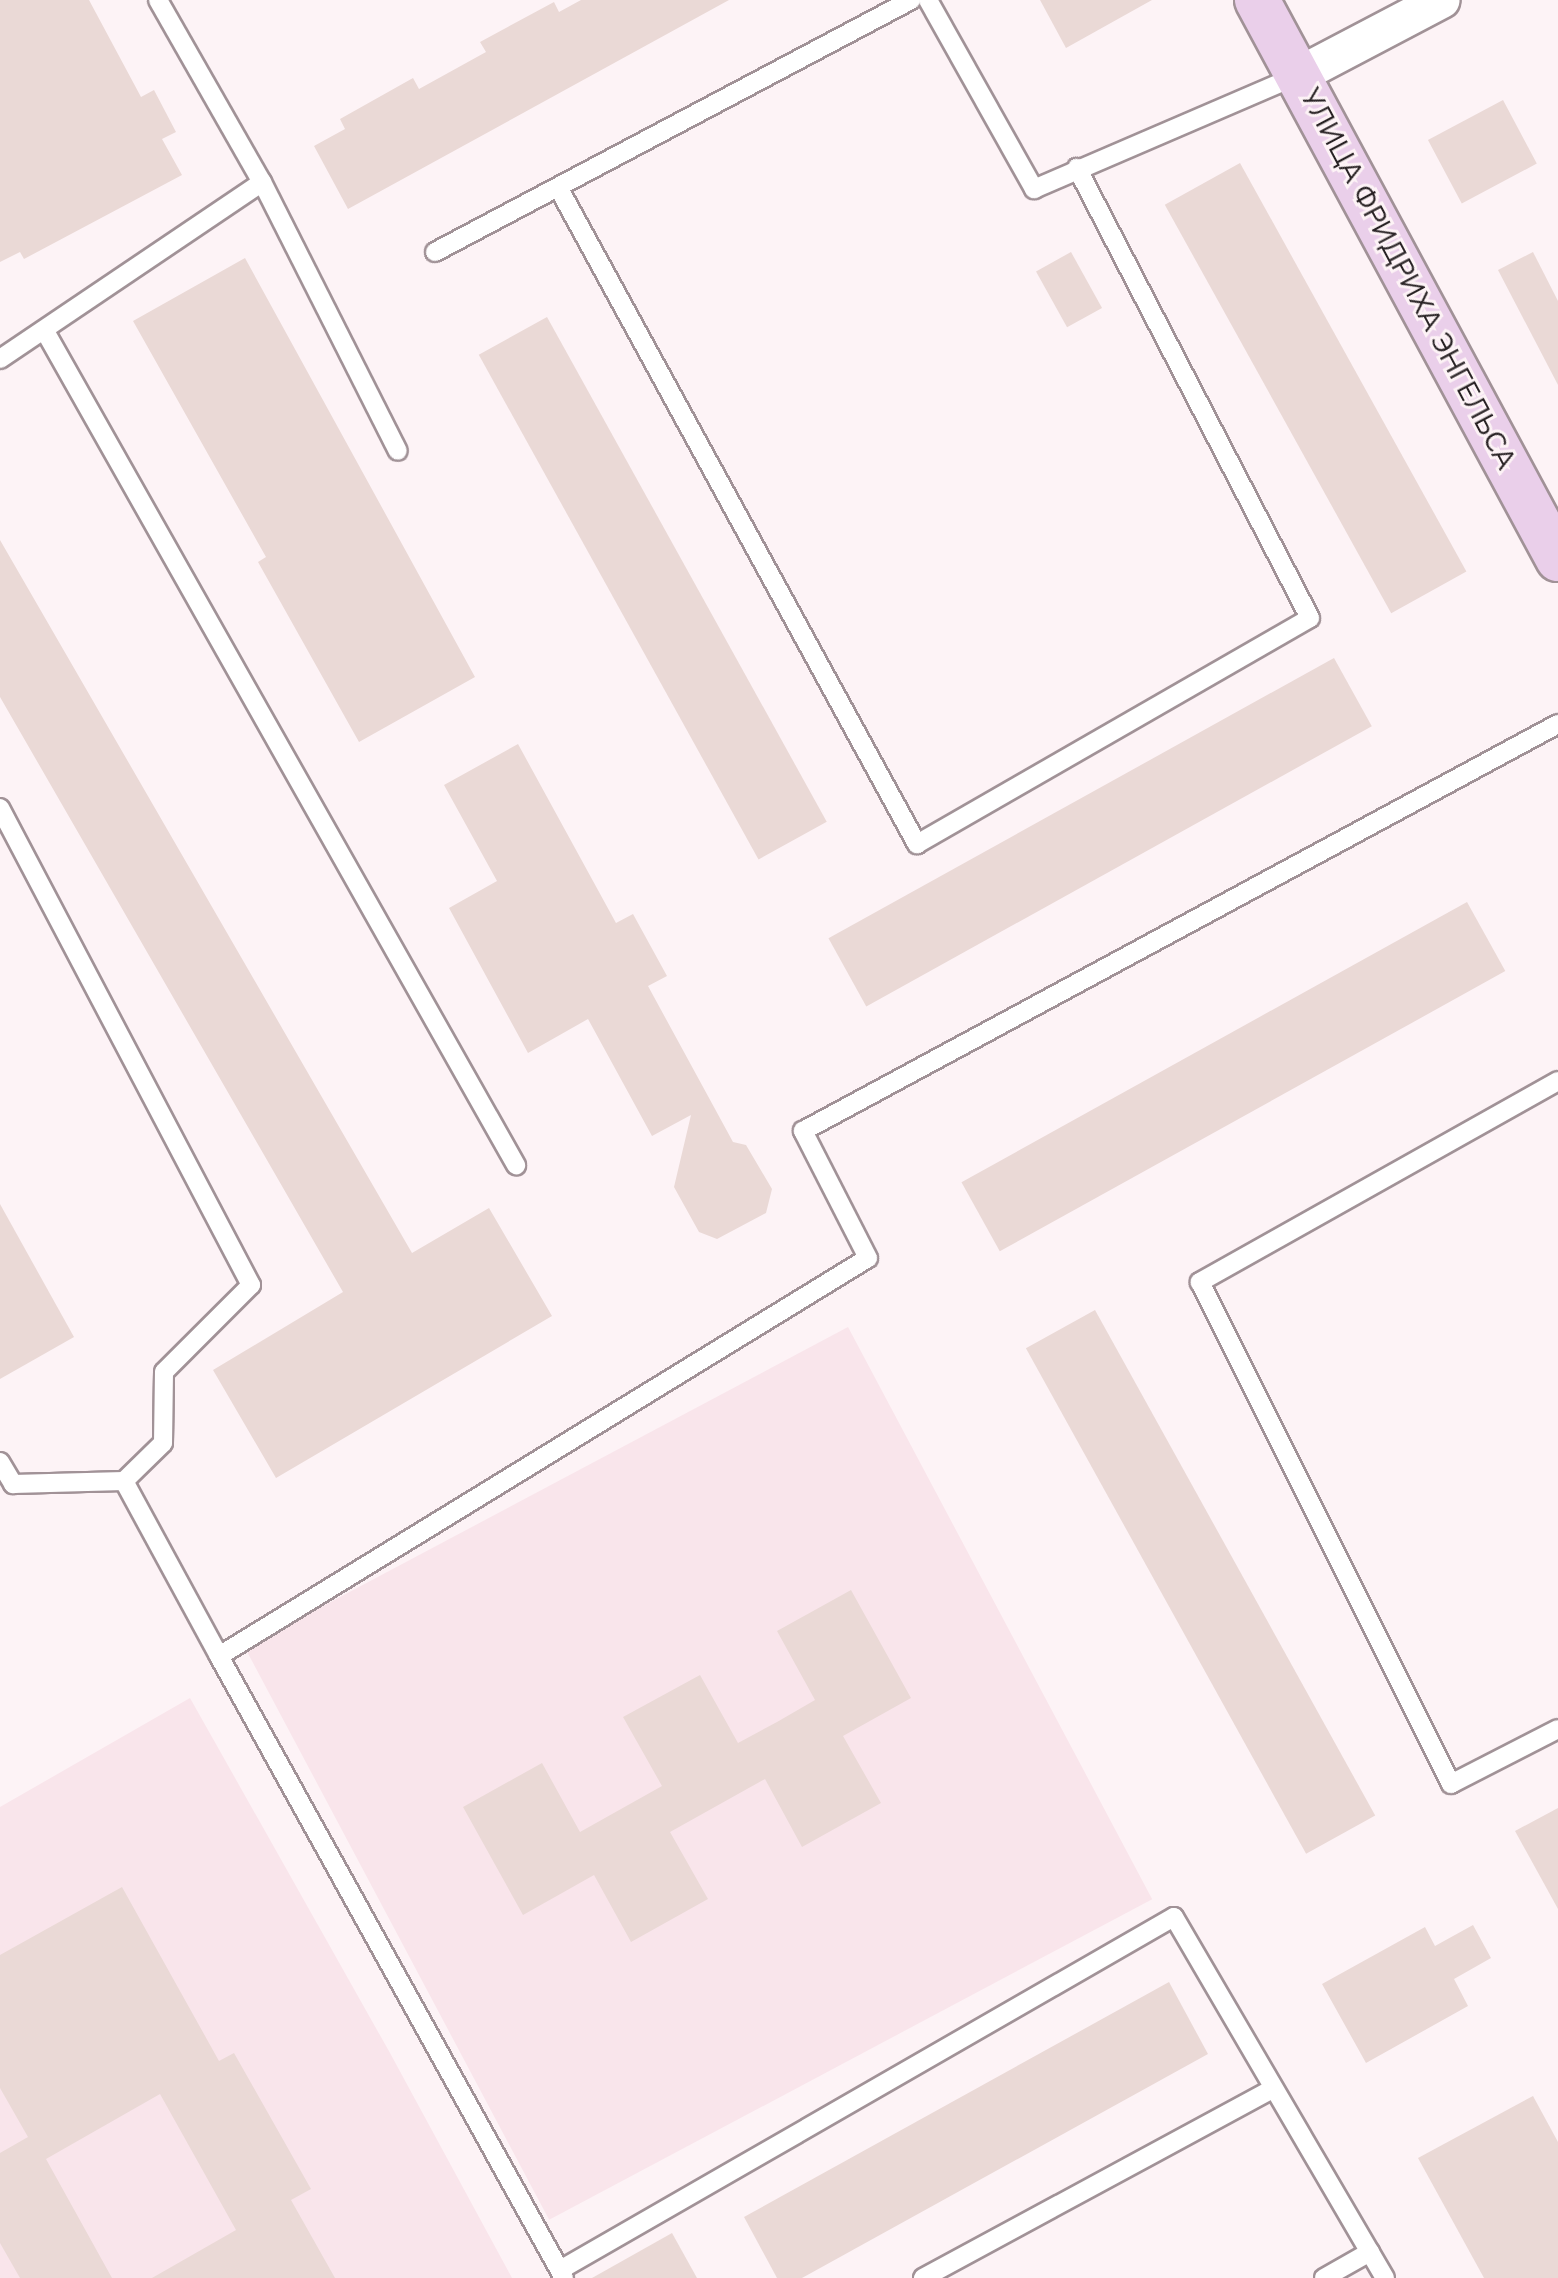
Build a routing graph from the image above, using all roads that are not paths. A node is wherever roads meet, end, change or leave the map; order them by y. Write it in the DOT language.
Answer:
graph roads {
  1 [pos="158,0"];
  2 [pos="911,0"];
  3 [pos="928,0"];
  4 [pos="1257,0"];
  5 [pos="1442,0"];
  6 [pos="1299,75"];
  7 [pos="1077,168"];
  8 [pos="262,182"];
  9 [pos="558,187"];
  10 [pos="435,252"];
  11 [pos="46,333"];
  12 [pos="0,359"];
  13 [pos="398,451"];
  14 [pos="1558,559"];
  15 [pos="1558,724"];
  16 [pos="0,808"];
  17 [pos="1558,1081"];
  18 [pos="516,1165"];
  19 [pos="0,1462"];
  20 [pos="124,1481"];
  21 [pos="219,1656"];
  22 [pos="1558,1729"];
  23 [pos="1273,2089"];
  24 [pos="1370,2252"];
  25 [pos="562,2274"];
  26 [pos="923,2278"];
  27 [pos="1324,2278"];
  28 [pos="1385,2278"];
  1 -- 8 [label="lane"];
  2 -- 9 [label="lane"];
  3 -- 7 [label="lane"];
  4 -- 6 [label="main road, УЛИЦА ФРИДРИХА ЭНГЕЛЬСА"];
  5 -- 6 [label="street"];
  6 -- 7 [label="lane"];
  6 -- 14 [label="main road, УЛИЦА ФРИДРИХА ЭНГЕЛЬСА"];
  7 -- 9 [label="lane"];
  8 -- 11 [label="lane"];
  8 -- 13 [label="lane"];
  9 -- 10 [label="lane"];
  11 -- 12 [label="lane"];
  11 -- 18 [label="lane"];
  15 -- 21 [label="lane"];
  16 -- 20 [label="lane"];
  17 -- 22 [label="lane"];
  19 -- 20 [label="lane"];
  20 -- 21 [label="lane"];
  21 -- 25 [label="lane"];
  23 -- 24 [label="lane"];
  23 -- 25 [label="lane"];
  23 -- 26 [label="lane"];
  24 -- 27 [label="lane"];
  24 -- 28 [label="lane"];
}
